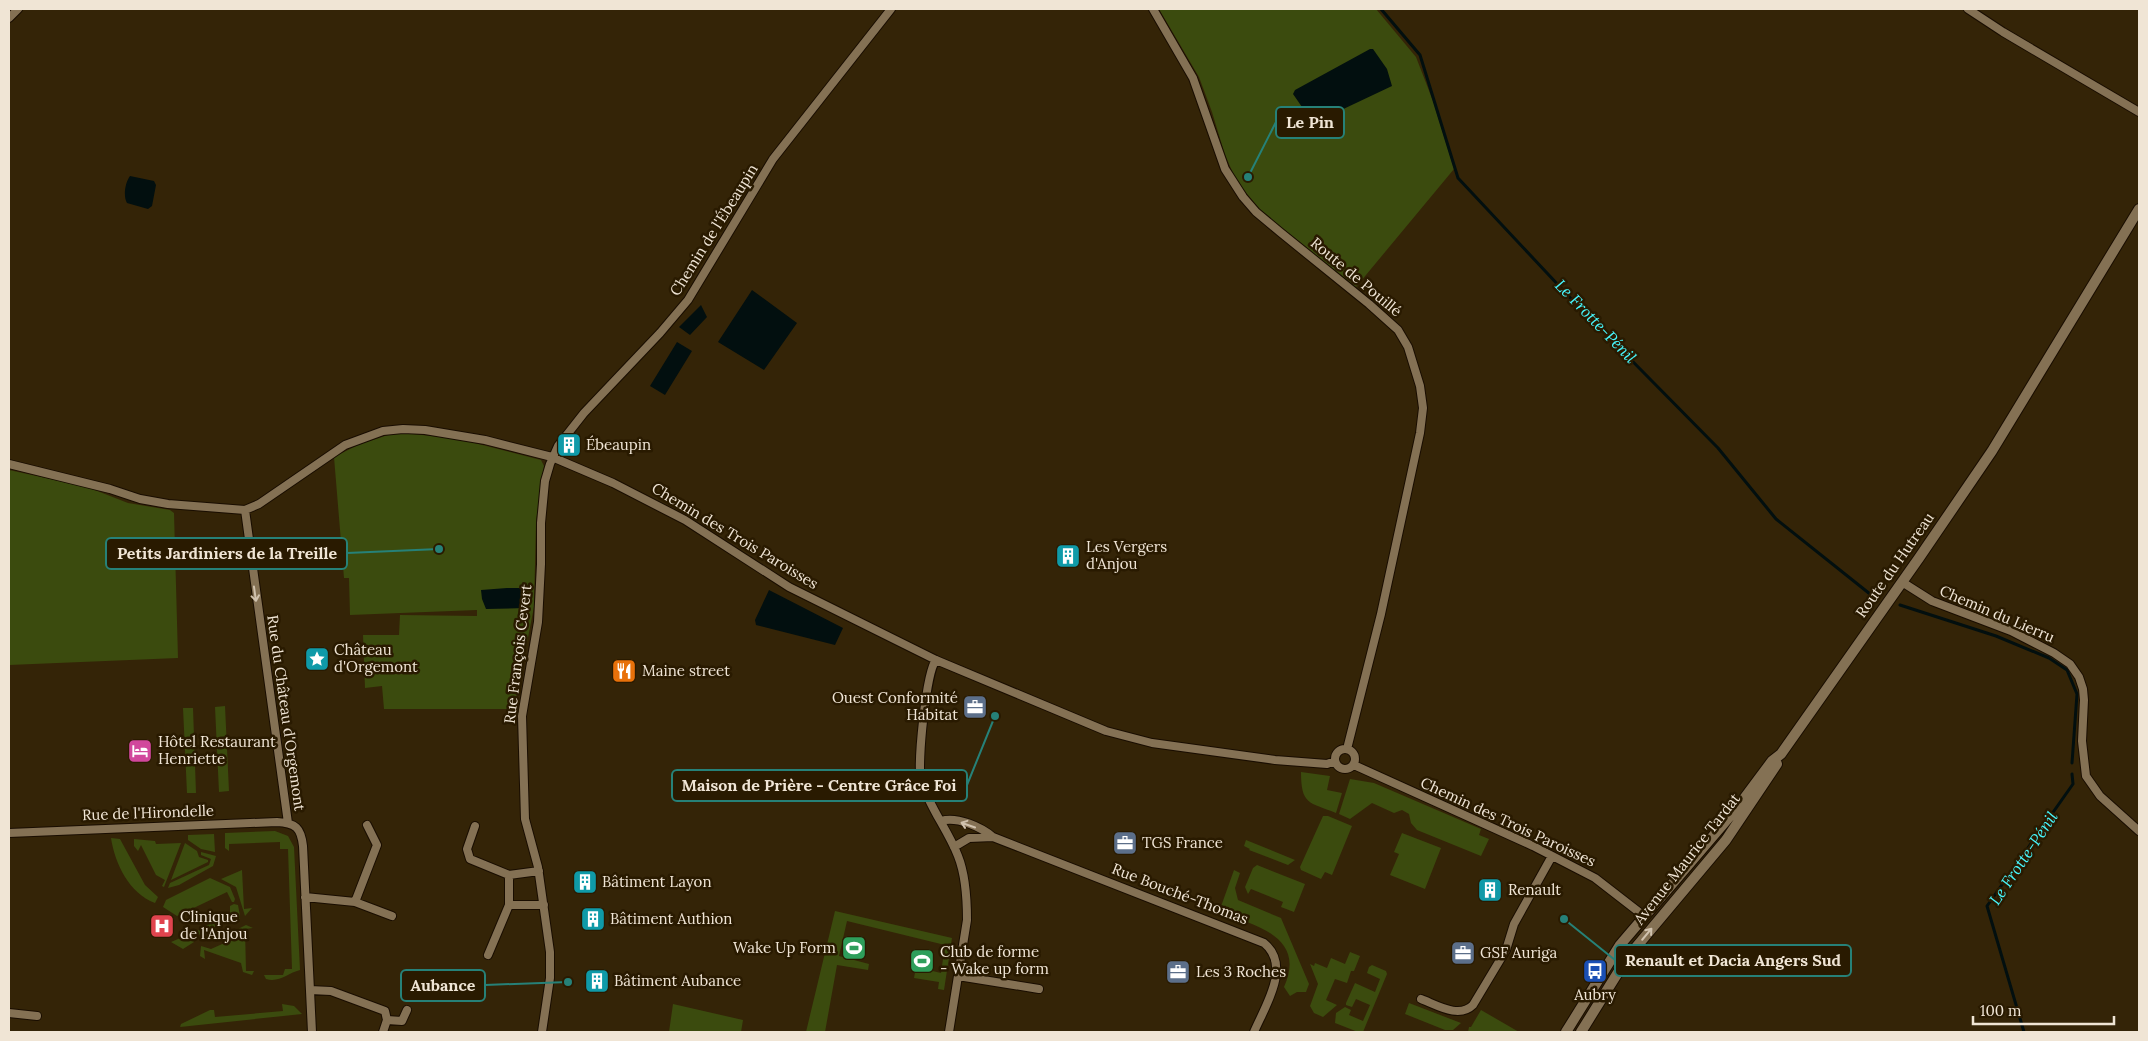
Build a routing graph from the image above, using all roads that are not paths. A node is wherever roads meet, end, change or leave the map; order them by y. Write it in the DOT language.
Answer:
graph roads {
  1 [pos="18,9"];
  2 [pos="891,9"];
  3 [pos="1153,9"];
  4 [pos="1968,9"];
  5 [pos="9,18"];
  6 [pos="2139,112"];
  7 [pos="2139,209"];
  8 [pos="552,457"];
  9 [pos="9,464"];
  10 [pos="245,510"];
  11 [pos="1902,582"];
  12 [pos="936,660"];
  13 [pos="1347,749"];
  14 [pos="1781,754"];
  15 [pos="1335,762"];
  16 [pos="1354,765"];
  17 [pos="288,822"];
  18 [pos="941,822"];
  19 [pos="367,825"];
  20 [pos="475,826"];
  21 [pos="2139,831"];
  22 [pos="9,833"];
  23 [pos="993,837"];
  24 [pos="954,847"];
  25 [pos="1552,856"];
  26 [pos="539,871"];
  27 [pos="508,875"];
  28 [pos="305,897"];
  29 [pos="355,902"];
  30 [pos="509,905"];
  31 [pos="544,905"];
  32 [pos="392,916"];
  33 [pos="1644,916"];
  34 [pos="488,955"];
  35 [pos="958,976"];
  36 [pos="1039,989"];
  37 [pos="310,990"];
  38 [pos="1421,999"];
  39 [pos="407,1010"];
  40 [pos="9,1013"];
  41 [pos="36,1016"];
  42 [pos="387,1020"];
  43 [pos="312,1032"];
  44 [pos="383,1032"];
  45 [pos="542,1032"];
  46 [pos="949,1032"];
  47 [pos="1254,1032"];
  48 [pos="1566,1032"];
  49 [pos="1581,1032"];
  1 -- 5 [label="street"];
  2 -- 8 [label="street, Chemin de l'Ébeaupin"];
  3 -- 13 [label="street, Route de Pouillé"];
  4 -- 6 [label="street"];
  7 -- 11 [label="street, Route du Hutreau"];
  8 -- 10 [label="street, Chemin des Trois Paroisses"];
  8 -- 12 [label="street, Chemin des Trois Paroisses"];
  8 -- 26 [label="street, Rue François Cevert"];
  9 -- 10 [label="street"];
  10 -- 17 [label="street, Rue du Château d'Orgemont, one-way"];
  11 -- 14 [label="street, Route du Hutreau"];
  11 -- 21 [label="street, Chemin du Lierru"];
  12 -- 15 [label="street, Chemin des Trois Paroisses"];
  12 -- 18 [label="street"];
  13 -- 15 [label="street"];
  13 -- 16 [label="street"];
  14 -- 33 [label="street, Route du Hutreau"];
  49 -- 14 [label="street, Avenue Maurice Tardat, one-way"];
  15 -- 16 [label="street"];
  16 -- 25 [label="street, Chemin des Trois Paroisses"];
  17 -- 22 [label="street, Rue de l'Hirondelle"];
  17 -- 28 [label="street, Rue du Château d'Orgemont"];
  23 -- 18 [label="street, Rue Bouché-Thomas, one-way"];
  18 -- 24 [label="street"];
  19 -- 29 [label="street"];
  20 -- 27 [label="street"];
  23 -- 24 [label="street, Rue Bouché-Thomas"];
  23 -- 47 [label="street, Rue Bouché-Thomas"];
  24 -- 35 [label="street"];
  25 -- 33 [label="street, Chemin des Trois Paroisses"];
  25 -- 38 [label="street"];
  26 -- 27 [label="street"];
  26 -- 31 [label="street, Rue François Cevert"];
  27 -- 30 [label="street"];
  28 -- 29 [label="street"];
  28 -- 37 [label="street, Rue du Château d'Orgemont"];
  29 -- 32 [label="street"];
  30 -- 31 [label="street"];
  30 -- 34 [label="street"];
  31 -- 45 [label="street, Rue François Cevert"];
  33 -- 48 [label="street, Avenue Maurice Tardat"];
  35 -- 36 [label="street"];
  35 -- 46 [label="street"];
  37 -- 42 [label="street"];
  37 -- 43 [label="street, Rue du Château d'Orgemont"];
  39 -- 42 [label="street"];
  40 -- 41 [label="street"];
  42 -- 44 [label="street"];
}
